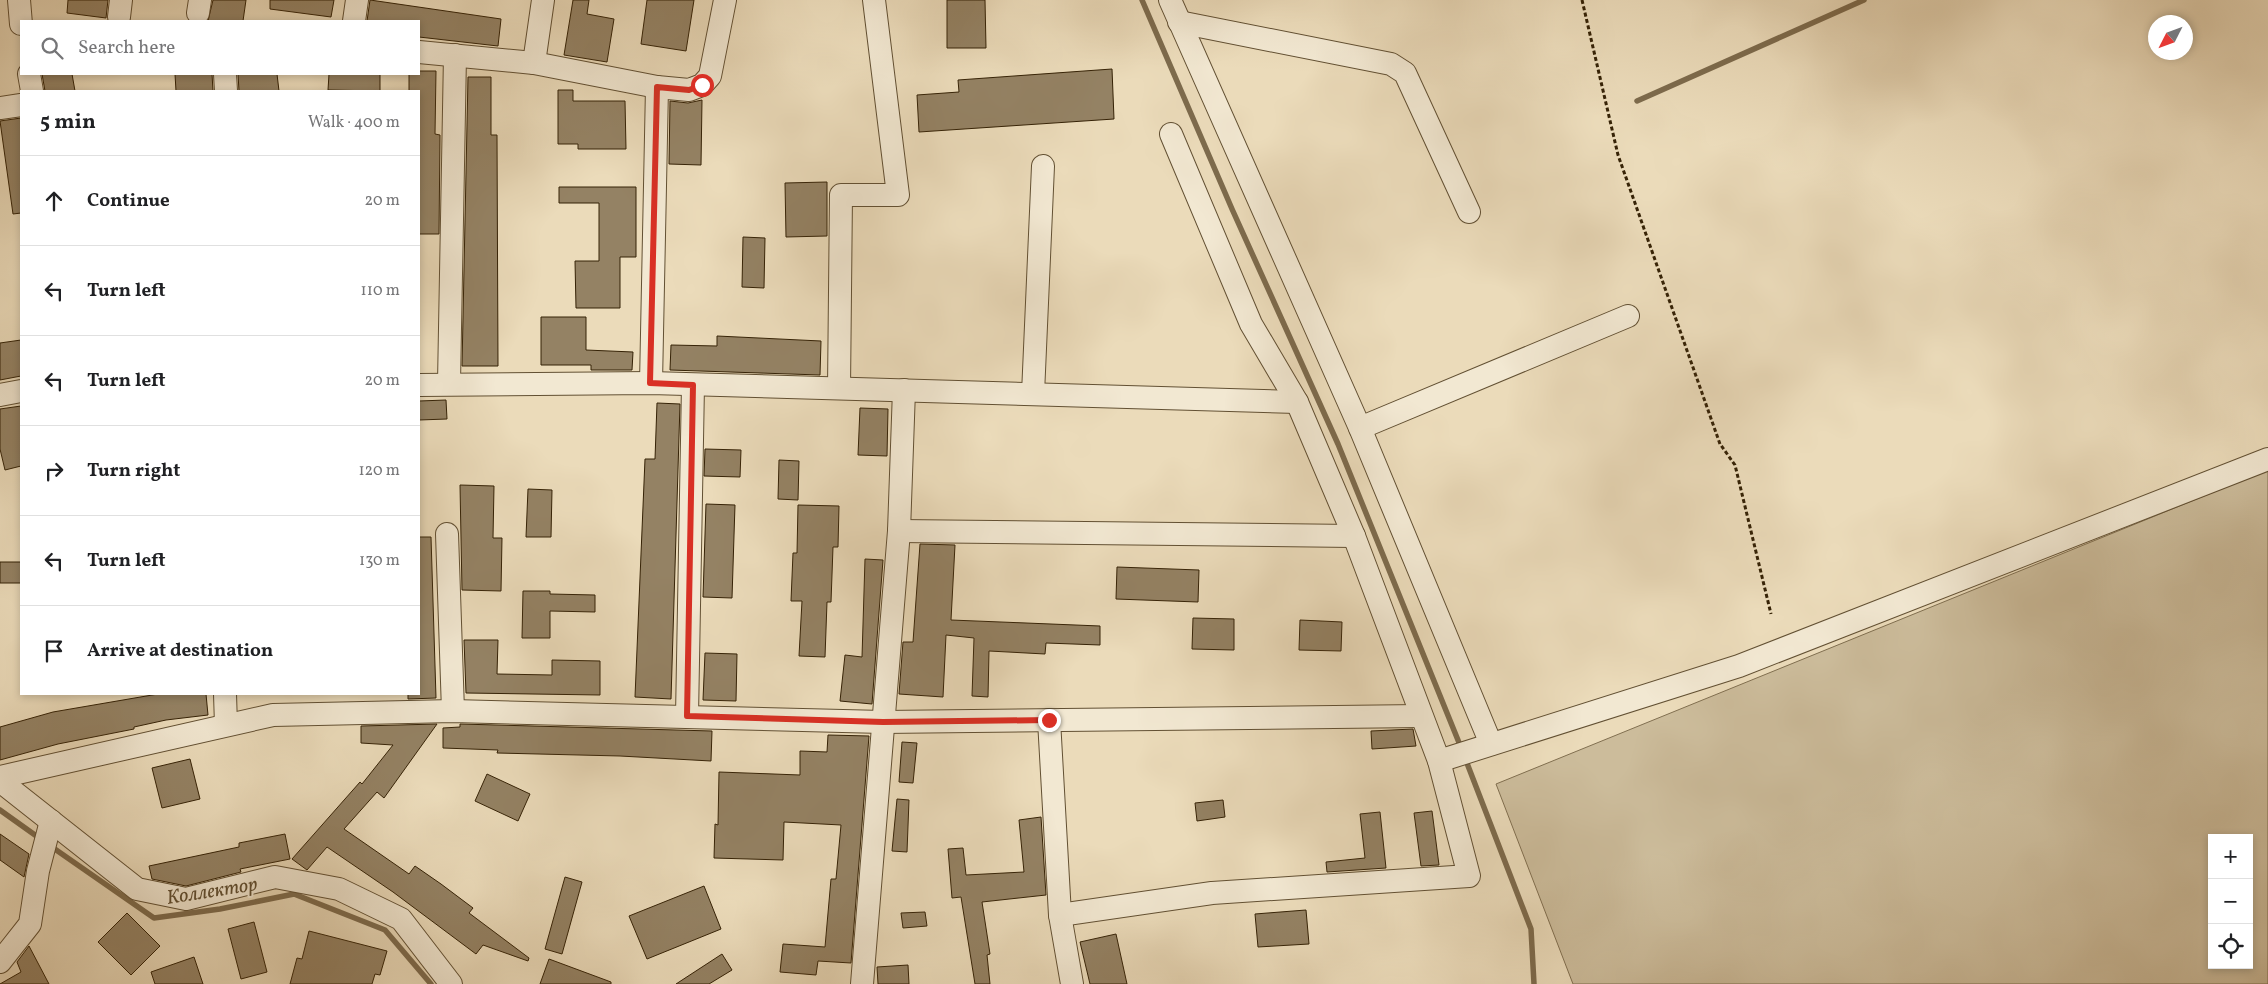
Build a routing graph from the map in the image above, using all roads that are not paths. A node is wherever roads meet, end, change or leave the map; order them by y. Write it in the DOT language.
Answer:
graph roads {
  1 [pos="19,0"];
  2 [pos="357,0"];
  3 [pos="543,0"];
  4 [pos="725,0"];
  5 [pos="874,0"];
  6 [pos="1170,0"];
  7 [pos="21,20"];
  8 [pos="354,20"];
  9 [pos="1180,22"];
  10 [pos="420,52"];
  11 [pos="455,55"];
  12 [pos="534,63"];
  13 [pos="29,75"];
  14 [pos="224,75"];
  15 [pos="657,87"];
  16 [pos="32,90"];
  17 [pos="226,90"];
  18 [pos="20,105"];
  19 [pos="0,108"];
  20 [pos="1171,134"];
  21 [pos="1043,166"];
  22 [pos="1469,212"];
  23 [pos="1628,316"];
  24 [pos="449,383"];
  25 [pos="650,383"];
  26 [pos="420,385"];
  27 [pos="693,385"];
  28 [pos="839,388"];
  29 [pos="904,390"];
  30 [pos="20,391"];
  31 [pos="0,394"];
  32 [pos="1033,394"];
  33 [pos="1297,402"];
  34 [pos="1360,428"];
  35 [pos="2268,459"];
  36 [pos="899,530"];
  37 [pos="447,534"];
  38 [pos="1354,536"];
  39 [pos="225,695"];
  40 [pos="453,711"];
  41 [pos="687,716"];
  42 [pos="1421,716"];
  43 [pos="1049,720"];
  44 [pos="883,722"];
  45 [pos="226,725"];
  46 [pos="1464,753"];
  47 [pos="0,777"];
  48 [pos="0,780"];
  49 [pos="51,821"];
  50 [pos="1060,915"];
  51 [pos="0,962"];
  52 [pos="451,984"];
  53 [pos="862,984"];
  54 [pos="1072,984"];
  1 -- 7 [label="street"];
  2 -- 8 [label="street"];
  3 -- 12 [label="street"];
  4 -- 15 [label="street"];
  5 -- 28 [label="street"];
  6 -- 9 [label="street"];
  9 -- 22 [label="street"];
  9 -- 34 [label="street"];
  10 -- 11 [label="street"];
  11 -- 12 [label="street"];
  11 -- 24 [label="street"];
  12 -- 15 [label="street"];
  13 -- 16 [label="street"];
  14 -- 17 [label="street"];
  15 -- 25 [label="street"];
  18 -- 19 [label="street"];
  20 -- 33 [label="street"];
  21 -- 32 [label="street"];
  23 -- 34 [label="street"];
  24 -- 25 [label="street"];
  24 -- 26 [label="street"];
  25 -- 27 [label="street"];
  27 -- 28 [label="street"];
  27 -- 41 [label="street"];
  28 -- 29 [label="street"];
  29 -- 32 [label="street"];
  29 -- 36 [label="street"];
  30 -- 31 [label="street"];
  32 -- 33 [label="street"];
  33 -- 38 [label="street"];
  34 -- 46 [label="street"];
  35 -- 46 [label="street"];
  36 -- 38 [label="street"];
  36 -- 44 [label="street"];
  37 -- 40 [label="street"];
  38 -- 42 [label="street"];
  39 -- 45 [label="street"];
  40 -- 41 [label="street"];
  40 -- 45 [label="street"];
  41 -- 44 [label="street"];
  42 -- 43 [label="street"];
  42 -- 46 [label="street"];
  43 -- 44 [label="street"];
  43 -- 50 [label="street"];
  44 -- 53 [label="street"];
  45 -- 47 [label="street"];
  46 -- 50 [label="street"];
  48 -- 49 [label="street"];
  49 -- 51 [label="street"];
  49 -- 52 [label="street"];
  50 -- 54 [label="street"];
}
